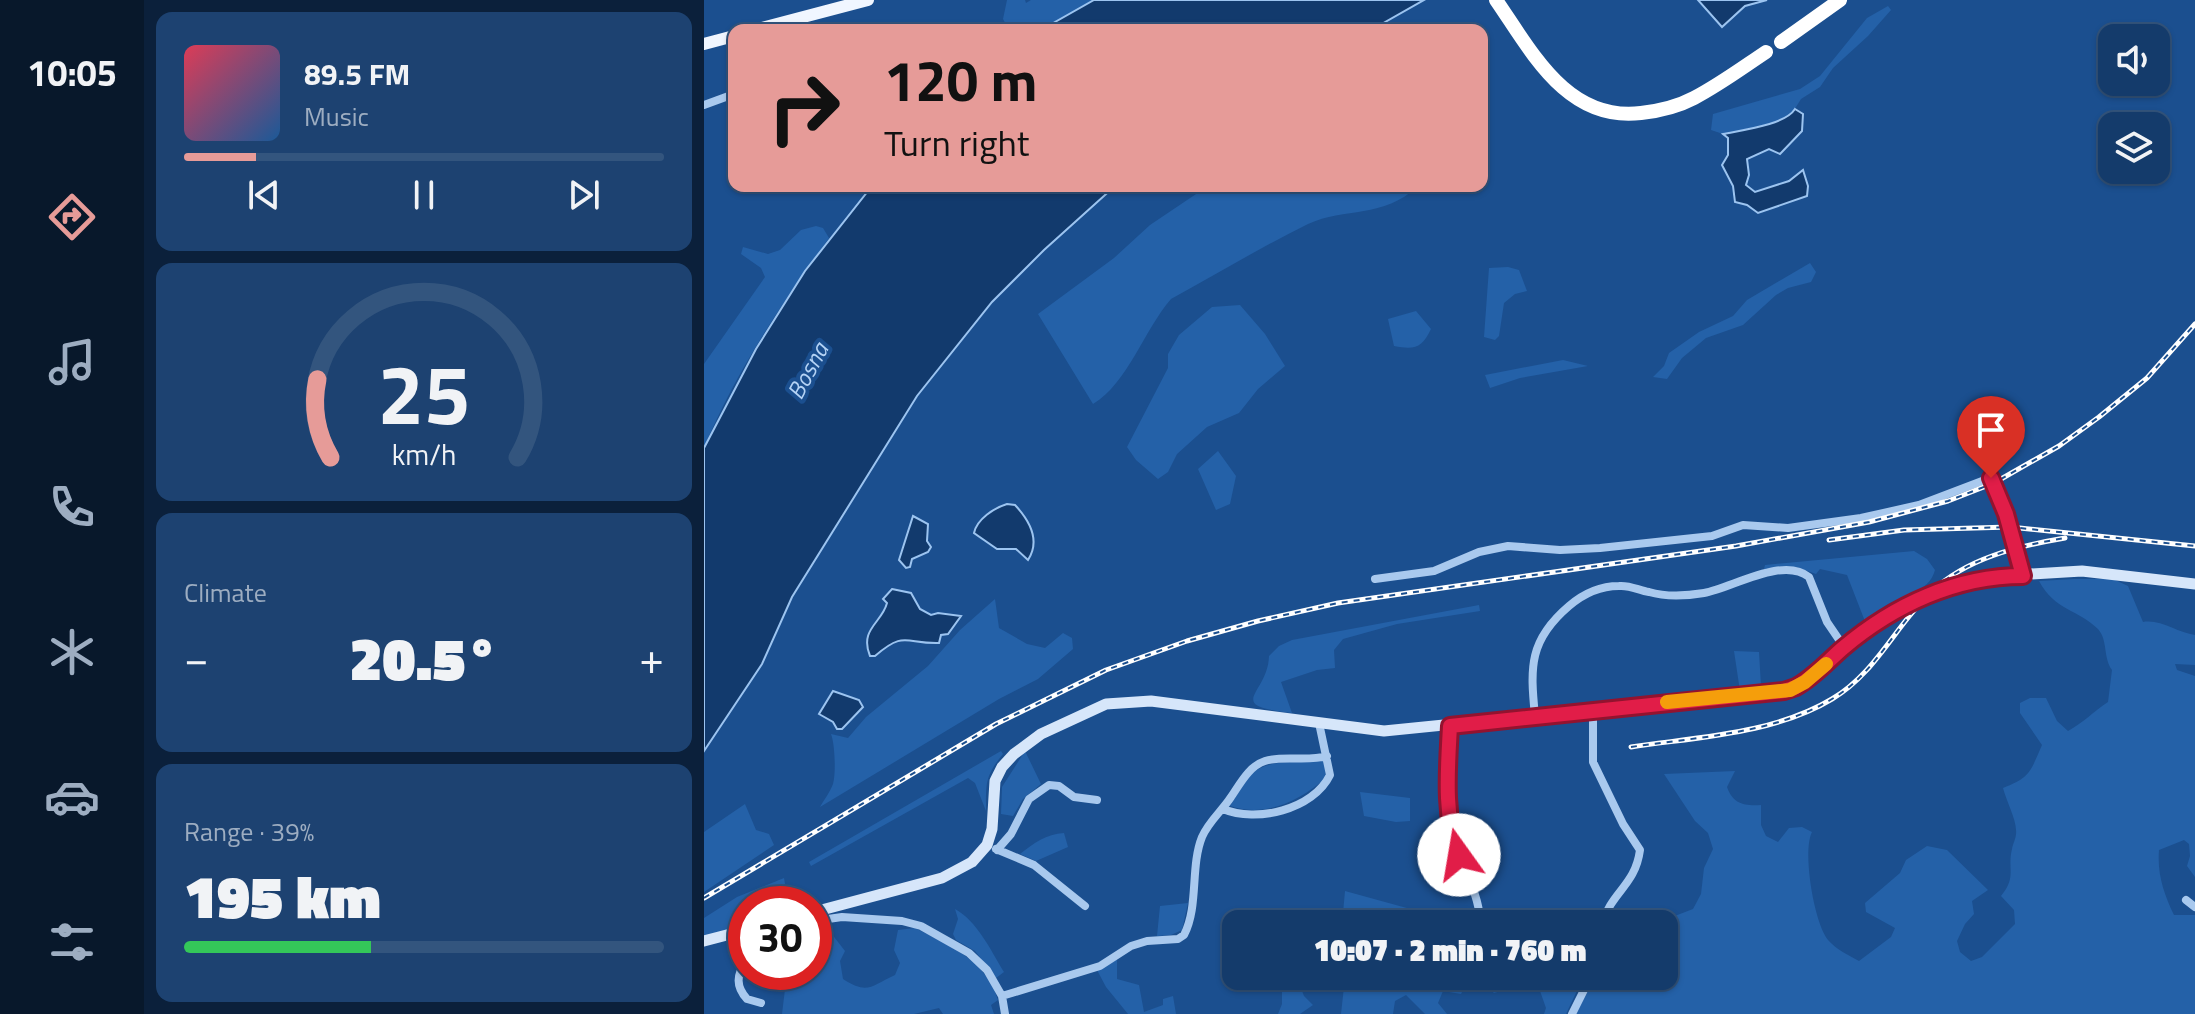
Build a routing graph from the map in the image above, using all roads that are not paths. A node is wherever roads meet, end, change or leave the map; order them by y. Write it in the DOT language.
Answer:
graph roads {
  1 [pos="868,0"];
  2 [pos="1496,0"];
  3 [pos="1840,0"];
  4 [pos="795,24"];
  5 [pos="728,38"];
  6 [pos="1781,42"];
  7 [pos="704,44"];
  8 [pos="1766,52"];
  9 [pos="728,96"];
  10 [pos="704,105"];
  11 [pos="2023,576"];
  12 [pos="1375,579"];
  13 [pos="2195,584"];
  14 [pos="1844,647"];
  15 [pos="1593,710"];
  16 [pos="1535,716"];
  17 [pos="1319,723"];
  18 [pos="1450,726"];
  19 [pos="1327,756"];
  20 [pos="1097,800"];
  21 [pos="1223,809"];
  22 [pos="992,848"];
  23 [pos="2186,900"];
  24 [pos="1085,906"];
  25 [pos="832,907"];
  26 [pos="2195,907"];
  27 [pos="1478,910"];
  28 [pos="1608,910"];
  29 [pos="832,918"];
  30 [pos="728,935"];
  31 [pos="704,941"];
  32 [pos="741,990"];
  33 [pos="1584,990"];
  34 [pos="1002,996"];
  35 [pos="761,1003"];
  36 [pos="1005,1014"];
  37 [pos="1572,1014"];
  1 -- 4 [label="main road"];
  2 -- 8 [label="highway"];
  3 -- 6 [label="highway"];
  5 -- 7 [label="main road"];
  9 -- 10 [label="street"];
  11 -- 12 [label="street"];
  11 -- 13 [label="main road"];
  11 -- 14 [label="main road"];
  14 -- 15 [label="main road"];
  14 -- 16 [label="street"];
  15 -- 16 [label="main road"];
  15 -- 28 [label="street"];
  16 -- 18 [label="main road"];
  17 -- 18 [label="main road"];
  17 -- 19 [label="street"];
  17 -- 22 [label="main road"];
  18 -- 27 [label="street"];
  19 -- 21 [label="street"];
  19 -- 21 [label="street"];
  20 -- 22 [label="street"];
  21 -- 34 [label="street"];
  22 -- 24 [label="street"];
  22 -- 25 [label="main road"];
  23 -- 26 [label="street"];
  29 -- 34 [label="street"];
  30 -- 31 [label="main road"];
  32 -- 35 [label="street"];
  33 -- 37 [label="street"];
  34 -- 36 [label="street"];
}
